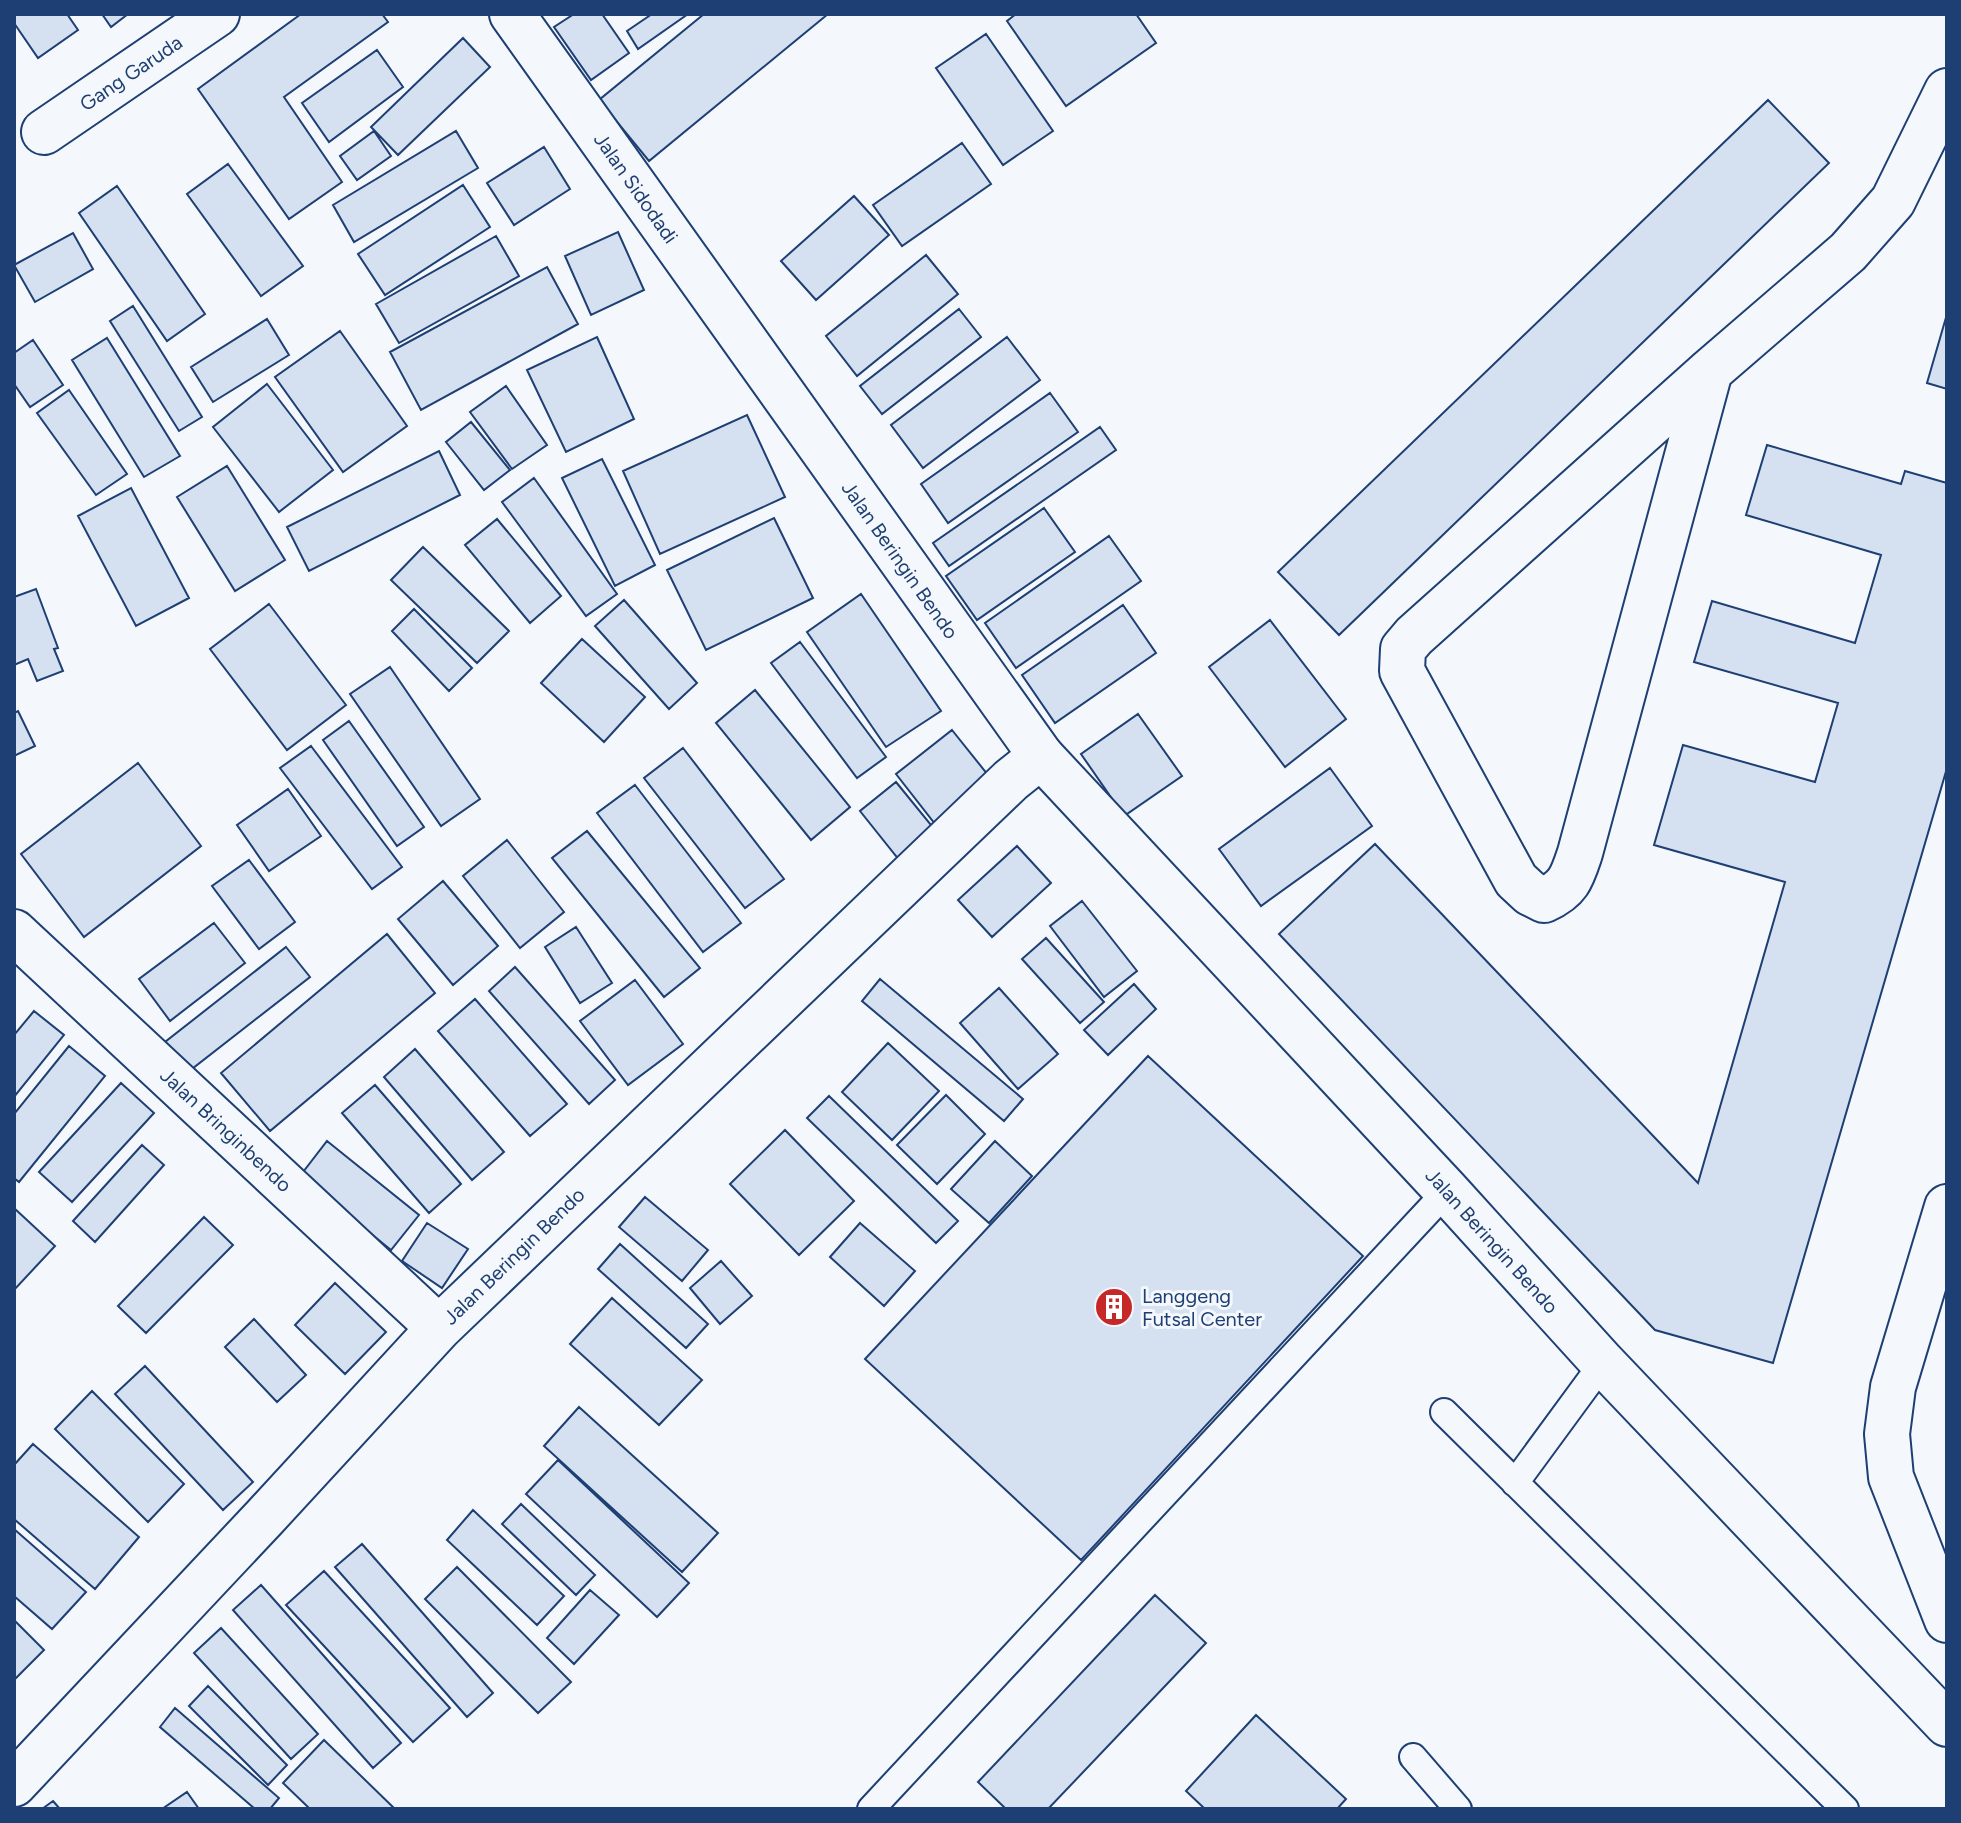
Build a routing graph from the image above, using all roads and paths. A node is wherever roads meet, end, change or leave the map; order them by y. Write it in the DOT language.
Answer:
graph roads {
  1 [pos="217,14"];
  2 [pos="512,14"];
  3 [pos="1947,91"];
  4 [pos="44,132"];
  5 [pos="760,363"];
  6 [pos="1710,371"];
  7 [pos="1041,756"];
  8 [pos="14,932"];
  9 [pos="1447,1191"];
  10 [pos="1947,1207"];
  11 [pos="439,1328"];
  12 [pos="1603,1363"];
  13 [pos="1444,1412"];
  14 [pos="1515,1483"];
  15 [pos="1947,1620"];
  16 [pos="1947,1724"];
  17 [pos="1413,1757"];
  18 [pos="14,1784"];
  19 [pos="871,1809"];
  20 [pos="1458,1809"];
  21 [pos="1845,1809"];
  1 -- 4 [label="street, Gang Garuda"];
  2 -- 5 [label="street, Jalan Sidodadi"];
  3 -- 6 [label="street"];
  5 -- 7 [label="street, Jalan Beringin Bendo"];
  6 -- 6 [label="street"];
  7 -- 9 [label="street, Jalan Beringin Bendo"];
  7 -- 11 [label="street, Jalan Beringin Bendo"];
  8 -- 11 [label="street, Jalan Bringinbendo"];
  9 -- 12 [label="street, Jalan Beringin Bendo"];
  9 -- 19 [label="lane"];
  10 -- 15 [label="street"];
  11 -- 18 [label="street, Jalan Beringin Bendo"];
  12 -- 14 [label="lane"];
  12 -- 16 [label="street, Jalan Beringin Bendo"];
  13 -- 14 [label="lane"];
  14 -- 21 [label="lane"];
  17 -- 20 [label="lane"];
}
